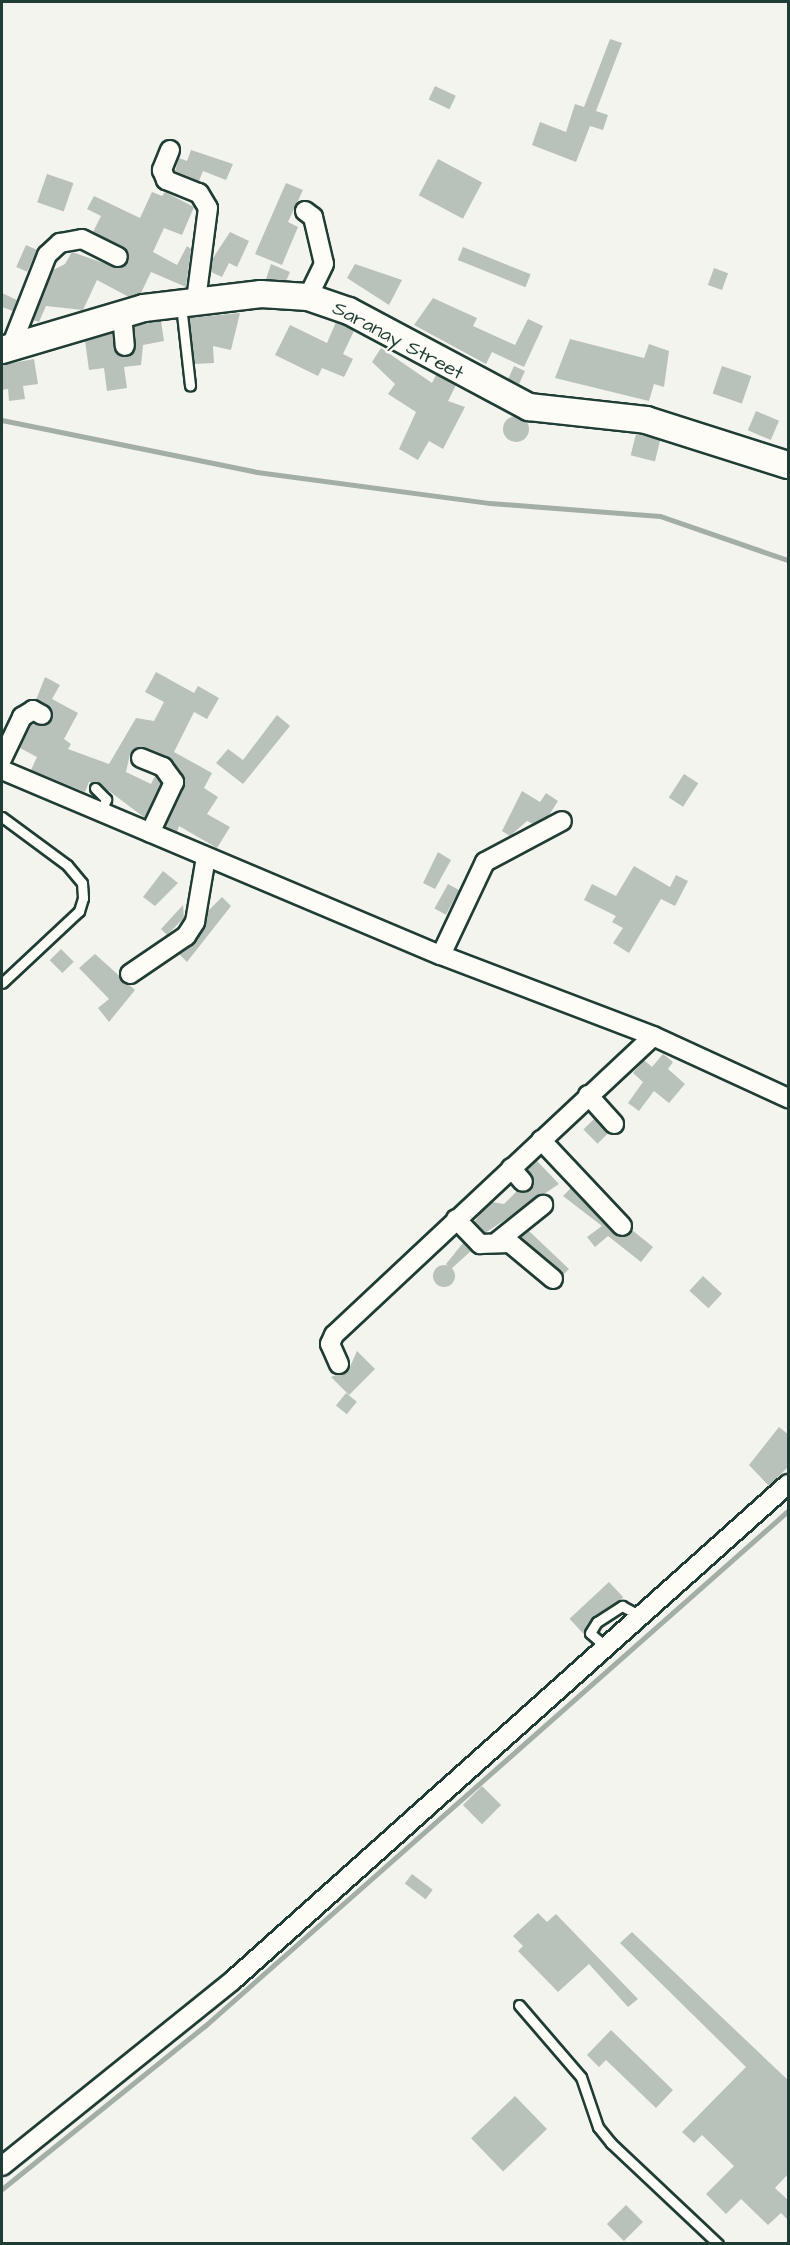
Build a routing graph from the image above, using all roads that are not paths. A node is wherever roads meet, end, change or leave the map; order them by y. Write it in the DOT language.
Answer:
graph roads {
  1 [pos="170,150"];
  2 [pos="304,211"];
  3 [pos="118,256"];
  4 [pos="308,297"];
  5 [pos="188,301"];
  6 [pos="122,315"];
  7 [pos="125,345"];
  8 [pos="6,349"];
  9 [pos="190,385"];
  10 [pos="789,465"];
  11 [pos="42,715"];
  12 [pos="141,758"];
  13 [pos="2,759"];
  14 [pos="2,770"];
  15 [pos="95,788"];
  16 [pos="101,813"];
  17 [pos="2,817"];
  18 [pos="562,821"];
  19 [pos="150,833"];
  20 [pos="206,857"];
  21 [pos="441,955"];
  22 [pos="130,974"];
  23 [pos="2,982"];
  24 [pos="653,1036"];
  25 [pos="588,1095"];
  26 [pos="789,1098"];
  27 [pos="614,1125"];
  28 [pos="541,1140"];
  29 [pos="543,1205"];
  30 [pos="456,1219"];
  31 [pos="622,1226"];
  32 [pos="498,1241"];
  33 [pos="553,1279"];
  34 [pos="339,1364"];
  35 [pos="789,1484"];
  36 [pos="519,2005"];
  37 [pos="2,2166"];
  38 [pos="718,2244"];
  1 -- 5 [label="street"];
  2 -- 4 [label="street"];
  3 -- 8 [label="street"];
  4 -- 5 [label="street, Saranay Street"];
  4 -- 10 [label="street, Saranay Street"];
  5 -- 6 [label="street, Saranay Street"];
  5 -- 9 [label="lane"];
  6 -- 7 [label="street"];
  6 -- 8 [label="street, Saranay Street"];
  11 -- 13 [label="street"];
  12 -- 19 [label="street"];
  14 -- 16 [label="street"];
  15 -- 16 [label="lane"];
  16 -- 19 [label="street"];
  17 -- 23 [label="lane"];
  18 -- 21 [label="street"];
  19 -- 20 [label="street"];
  20 -- 21 [label="street"];
  20 -- 22 [label="street"];
  21 -- 24 [label="street"];
  24 -- 25 [label="street"];
  24 -- 26 [label="street"];
  25 -- 27 [label="street"];
  25 -- 28 [label="street"];
  28 -- 30 [label="street"];
  28 -- 31 [label="street"];
  29 -- 32 [label="street"];
  30 -- 32 [label="street"];
  30 -- 34 [label="street"];
  32 -- 33 [label="street"];
  35 -- 37 [label="street"];
  36 -- 38 [label="lane"];
}
